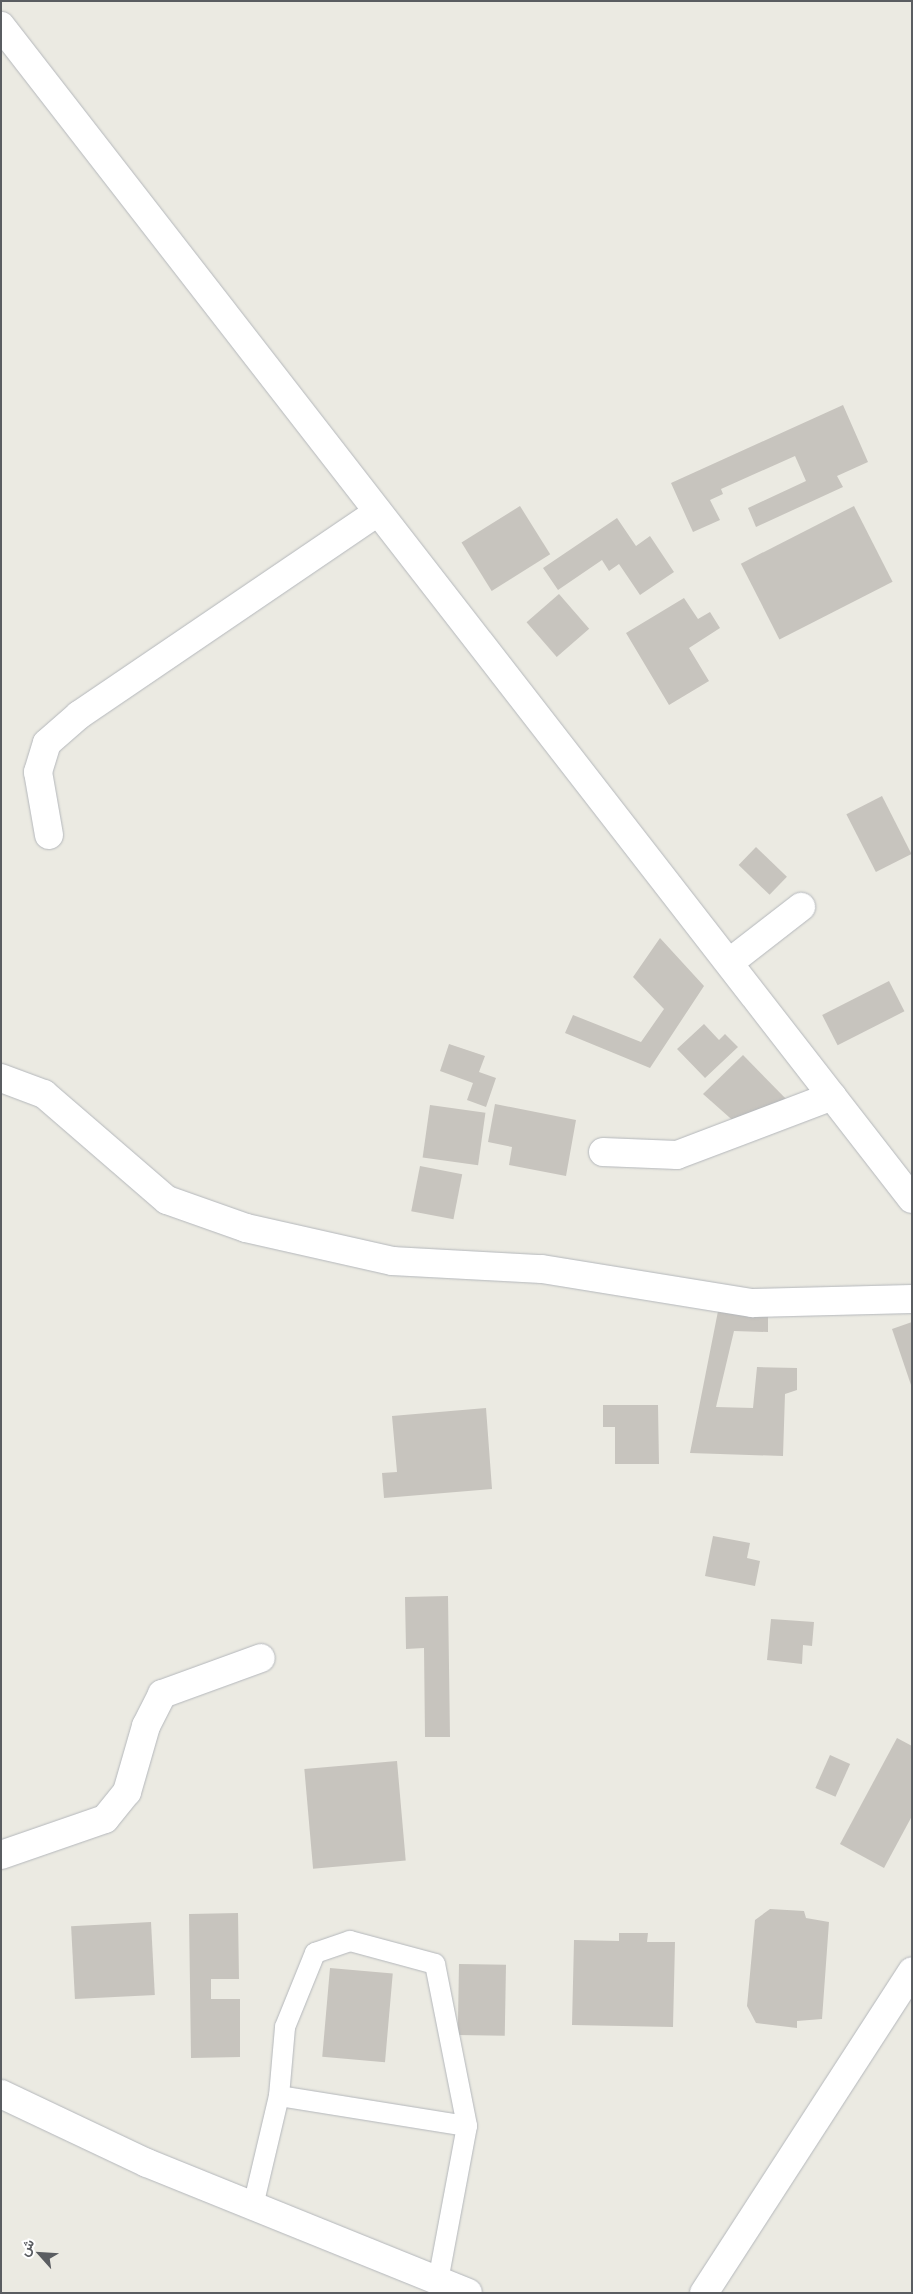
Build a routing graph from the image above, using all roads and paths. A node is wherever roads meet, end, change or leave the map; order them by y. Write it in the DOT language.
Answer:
graph roads {
  1 [pos="1,26"];
  2 [pos="378,512"];
  3 [pos="49,835"];
  4 [pos="801,907"];
  5 [pos="730,962"];
  6 [pos="1,1078"];
  7 [pos="832,1096"];
  8 [pos="603,1152"];
  9 [pos="912,1199"];
  10 [pos="912,1299"];
  11 [pos="261,1658"];
  12 [pos="1,1855"];
  13 [pos="912,1971"];
  14 [pos="1,2094"];
  15 [pos="279,2096"];
  16 [pos="466,2126"];
  17 [pos="253,2206"];
  18 [pos="438,2281"];
  19 [pos="468,2293"];
  20 [pos="704,2293"];
  1 -- 2 [label="street"];
  2 -- 3 [label="street"];
  2 -- 5 [label="street"];
  4 -- 5 [label="street"];
  5 -- 7 [label="street"];
  6 -- 10 [label="street"];
  7 -- 8 [label="street"];
  7 -- 9 [label="street"];
  11 -- 12 [label="street"];
  13 -- 20 [label="street"];
  14 -- 17 [label="street"];
  15 -- 16 [label="lane"];
  15 -- 16 [label="lane"];
  15 -- 17 [label="lane"];
  16 -- 18 [label="lane"];
  17 -- 18 [label="street"];
  18 -- 19 [label="street"];
}
